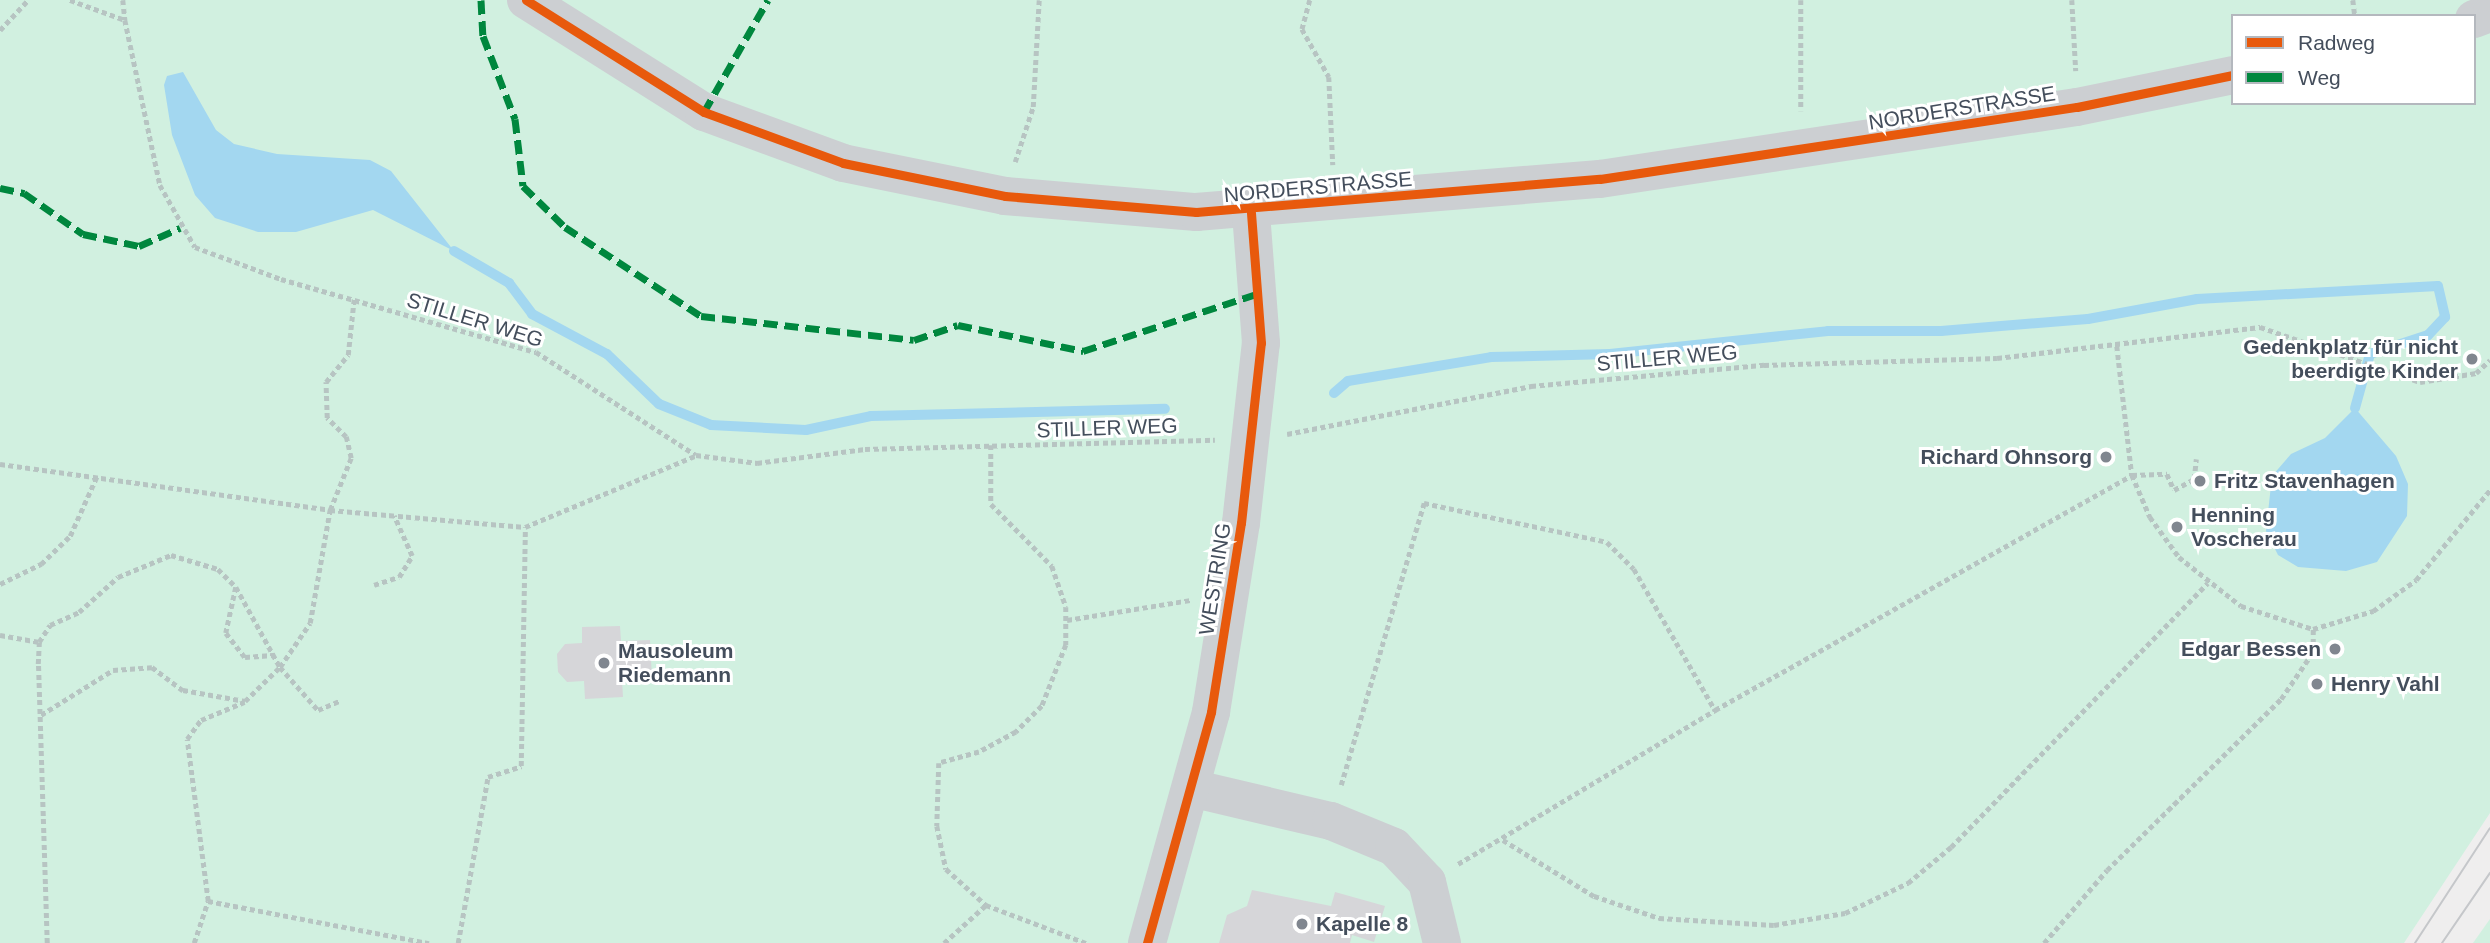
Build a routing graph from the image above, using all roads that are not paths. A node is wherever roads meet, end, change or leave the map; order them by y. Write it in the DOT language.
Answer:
graph roads {
  1 [pos="526,0"];
  2 [pos="2231,75"];
  3 [pos="1251,212"];
  4 [pos="1191,788"];
  5 [pos="1147,943"];
  6 [pos="1442,943"];
  1 -- 3 [label="street, NORDERSTRASSE"];
  2 -- 3 [label="street, NORDERSTRASSE"];
  3 -- 4 [label="street, WESTRING"];
  4 -- 5 [label="street, WESTRING"];
  4 -- 6 [label="street"];
}
